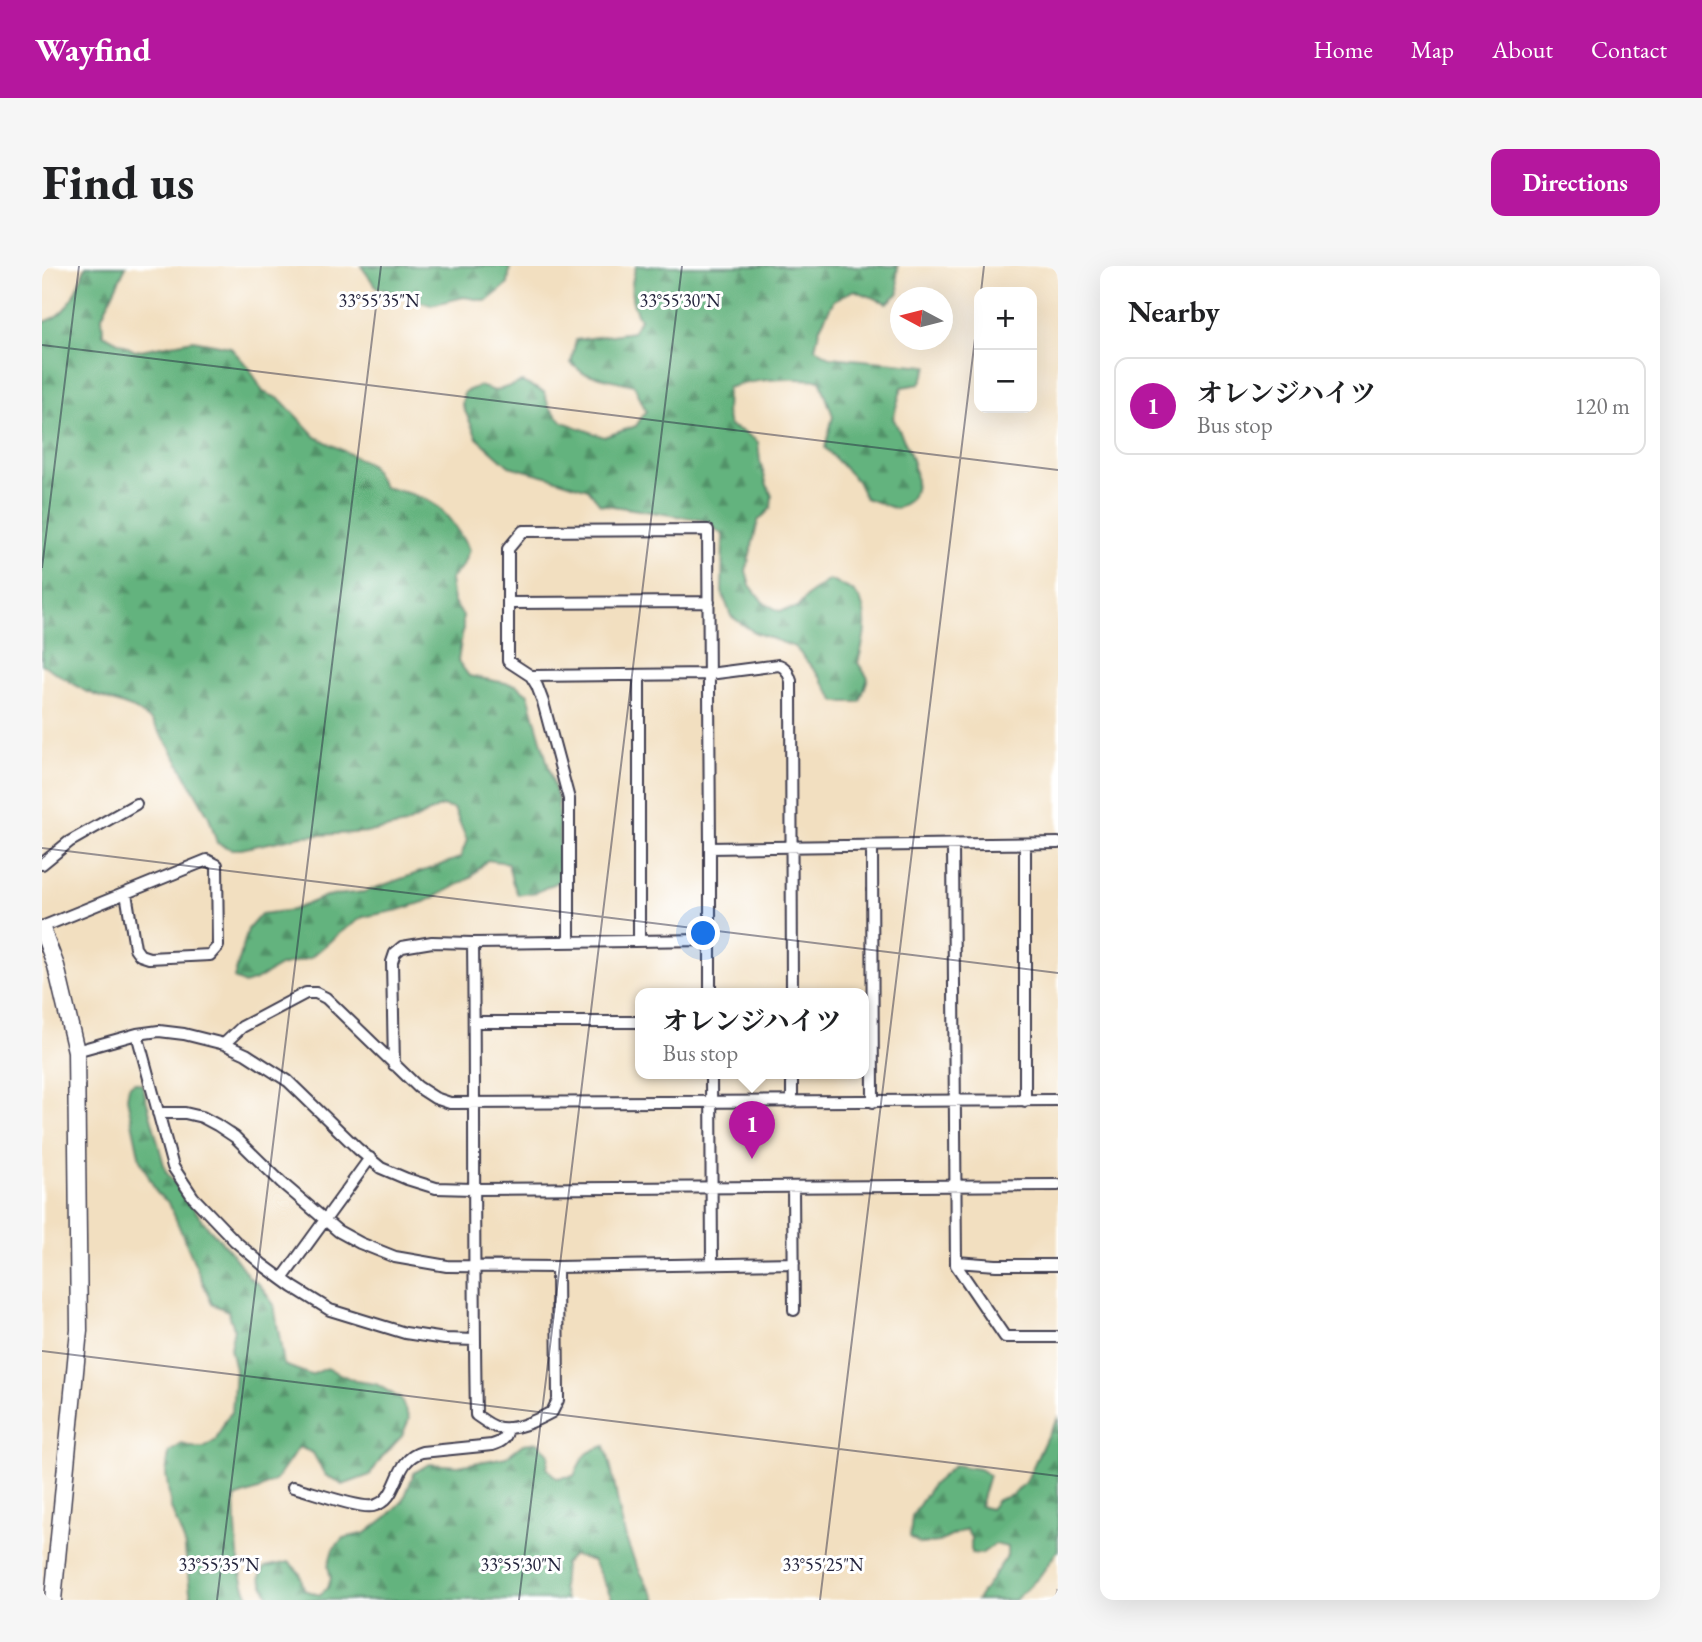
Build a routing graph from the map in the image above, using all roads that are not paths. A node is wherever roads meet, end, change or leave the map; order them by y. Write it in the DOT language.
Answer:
graph roads {
  1 [pos="709,602"];
  2 [pos="508,603"];
  3 [pos="639,674"];
  4 [pos="709,674"];
  5 [pos="531,676"];
  6 [pos="136,804"];
  7 [pos="1058,843"];
  8 [pos="1025,844"];
  9 [pos="954,845"];
  10 [pos="872,846"];
  11 [pos="792,847"];
  12 [pos="710,848"];
  13 [pos="42,864"];
  14 [pos="126,893"];
  15 [pos="42,928"];
  16 [pos="639,940"];
  17 [pos="709,940"];
  18 [pos="569,942"];
  19 [pos="473,943"];
  20 [pos="710,988"];
  21 [pos="792,988"];
  22 [pos="474,1022"];
  23 [pos="635,1022"];
  24 [pos="137,1034"];
  25 [pos="224,1044"];
  26 [pos="76,1051"];
  27 [pos="394,1066"];
  28 [pos="711,1079"];
  29 [pos="792,1079"];
  30 [pos="1058,1100"];
  31 [pos="873,1101"];
  32 [pos="954,1101"];
  33 [pos="1025,1101"];
  34 [pos="711,1102"];
  35 [pos="792,1102"];
  36 [pos="474,1104"];
  37 [pos="158,1113"];
  38 [pos="370,1158"];
  39 [pos="1058,1185"];
  40 [pos="955,1186"];
  41 [pos="712,1187"];
  42 [pos="793,1187"];
  43 [pos="473,1189"];
  44 [pos="324,1220"];
  45 [pos="956,1262"];
  46 [pos="794,1263"];
  47 [pos="712,1264"];
  48 [pos="1058,1265"];
  49 [pos="474,1266"];
  50 [pos="557,1267"];
  51 [pos="282,1279"];
  52 [pos="794,1310"];
  53 [pos="1058,1337"];
  54 [pos="475,1340"];
  55 [pos="509,1428"];
  56 [pos="293,1487"];
  57 [pos="53,1600"];
  1 -- 2 [label="street"];
  1 -- 2 [label="street"];
  1 -- 4 [label="street"];
  2 -- 5 [label="street"];
  3 -- 4 [label="street"];
  3 -- 5 [label="street"];
  3 -- 16 [label="street"];
  4 -- 11 [label="street"];
  4 -- 12 [label="street"];
  5 -- 18 [label="street"];
  6 -- 13 [label="street"];
  7 -- 8 [label="street"];
  8 -- 9 [label="street"];
  8 -- 33 [label="street"];
  9 -- 10 [label="street"];
  9 -- 32 [label="street"];
  10 -- 11 [label="street"];
  10 -- 31 [label="street"];
  11 -- 12 [label="street"];
  11 -- 21 [label="street"];
  12 -- 17 [label="street"];
  14 -- 14 [label="street"];
  14 -- 15 [label="street"];
  15 -- 26 [label="street"];
  16 -- 17 [label="street"];
  16 -- 18 [label="street"];
  17 -- 20 [label="street"];
  18 -- 19 [label="street"];
  19 -- 22 [label="street"];
  19 -- 27 [label="street"];
  22 -- 23 [label="street"];
  22 -- 36 [label="street"];
  24 -- 25 [label="street"];
  24 -- 26 [label="street"];
  24 -- 37 [label="street"];
  25 -- 27 [label="street"];
  25 -- 38 [label="street"];
  26 -- 57 [label="street"];
  27 -- 36 [label="street"];
  28 -- 34 [label="street"];
  29 -- 35 [label="street"];
  30 -- 33 [label="street"];
  31 -- 32 [label="street"];
  31 -- 35 [label="street"];
  32 -- 33 [label="street"];
  32 -- 40 [label="street"];
  34 -- 35 [label="street"];
  34 -- 36 [label="street"];
  34 -- 41 [label="street"];
  36 -- 43 [label="street"];
  37 -- 44 [label="street"];
  37 -- 51 [label="street"];
  38 -- 43 [label="street"];
  38 -- 44 [label="street"];
  39 -- 40 [label="street"];
  40 -- 42 [label="street"];
  40 -- 45 [label="street"];
  41 -- 42 [label="street"];
  41 -- 43 [label="street"];
  41 -- 47 [label="street"];
  42 -- 46 [label="street"];
  43 -- 49 [label="street"];
  44 -- 49 [label="street"];
  44 -- 51 [label="street"];
  45 -- 48 [label="street"];
  45 -- 53 [label="street"];
  46 -- 47 [label="street"];
  46 -- 52 [label="street"];
  47 -- 50 [label="street"];
  49 -- 50 [label="street"];
  49 -- 54 [label="street"];
  50 -- 55 [label="street"];
  51 -- 54 [label="street"];
  54 -- 55 [label="street"];
  55 -- 56 [label="street"];
}
